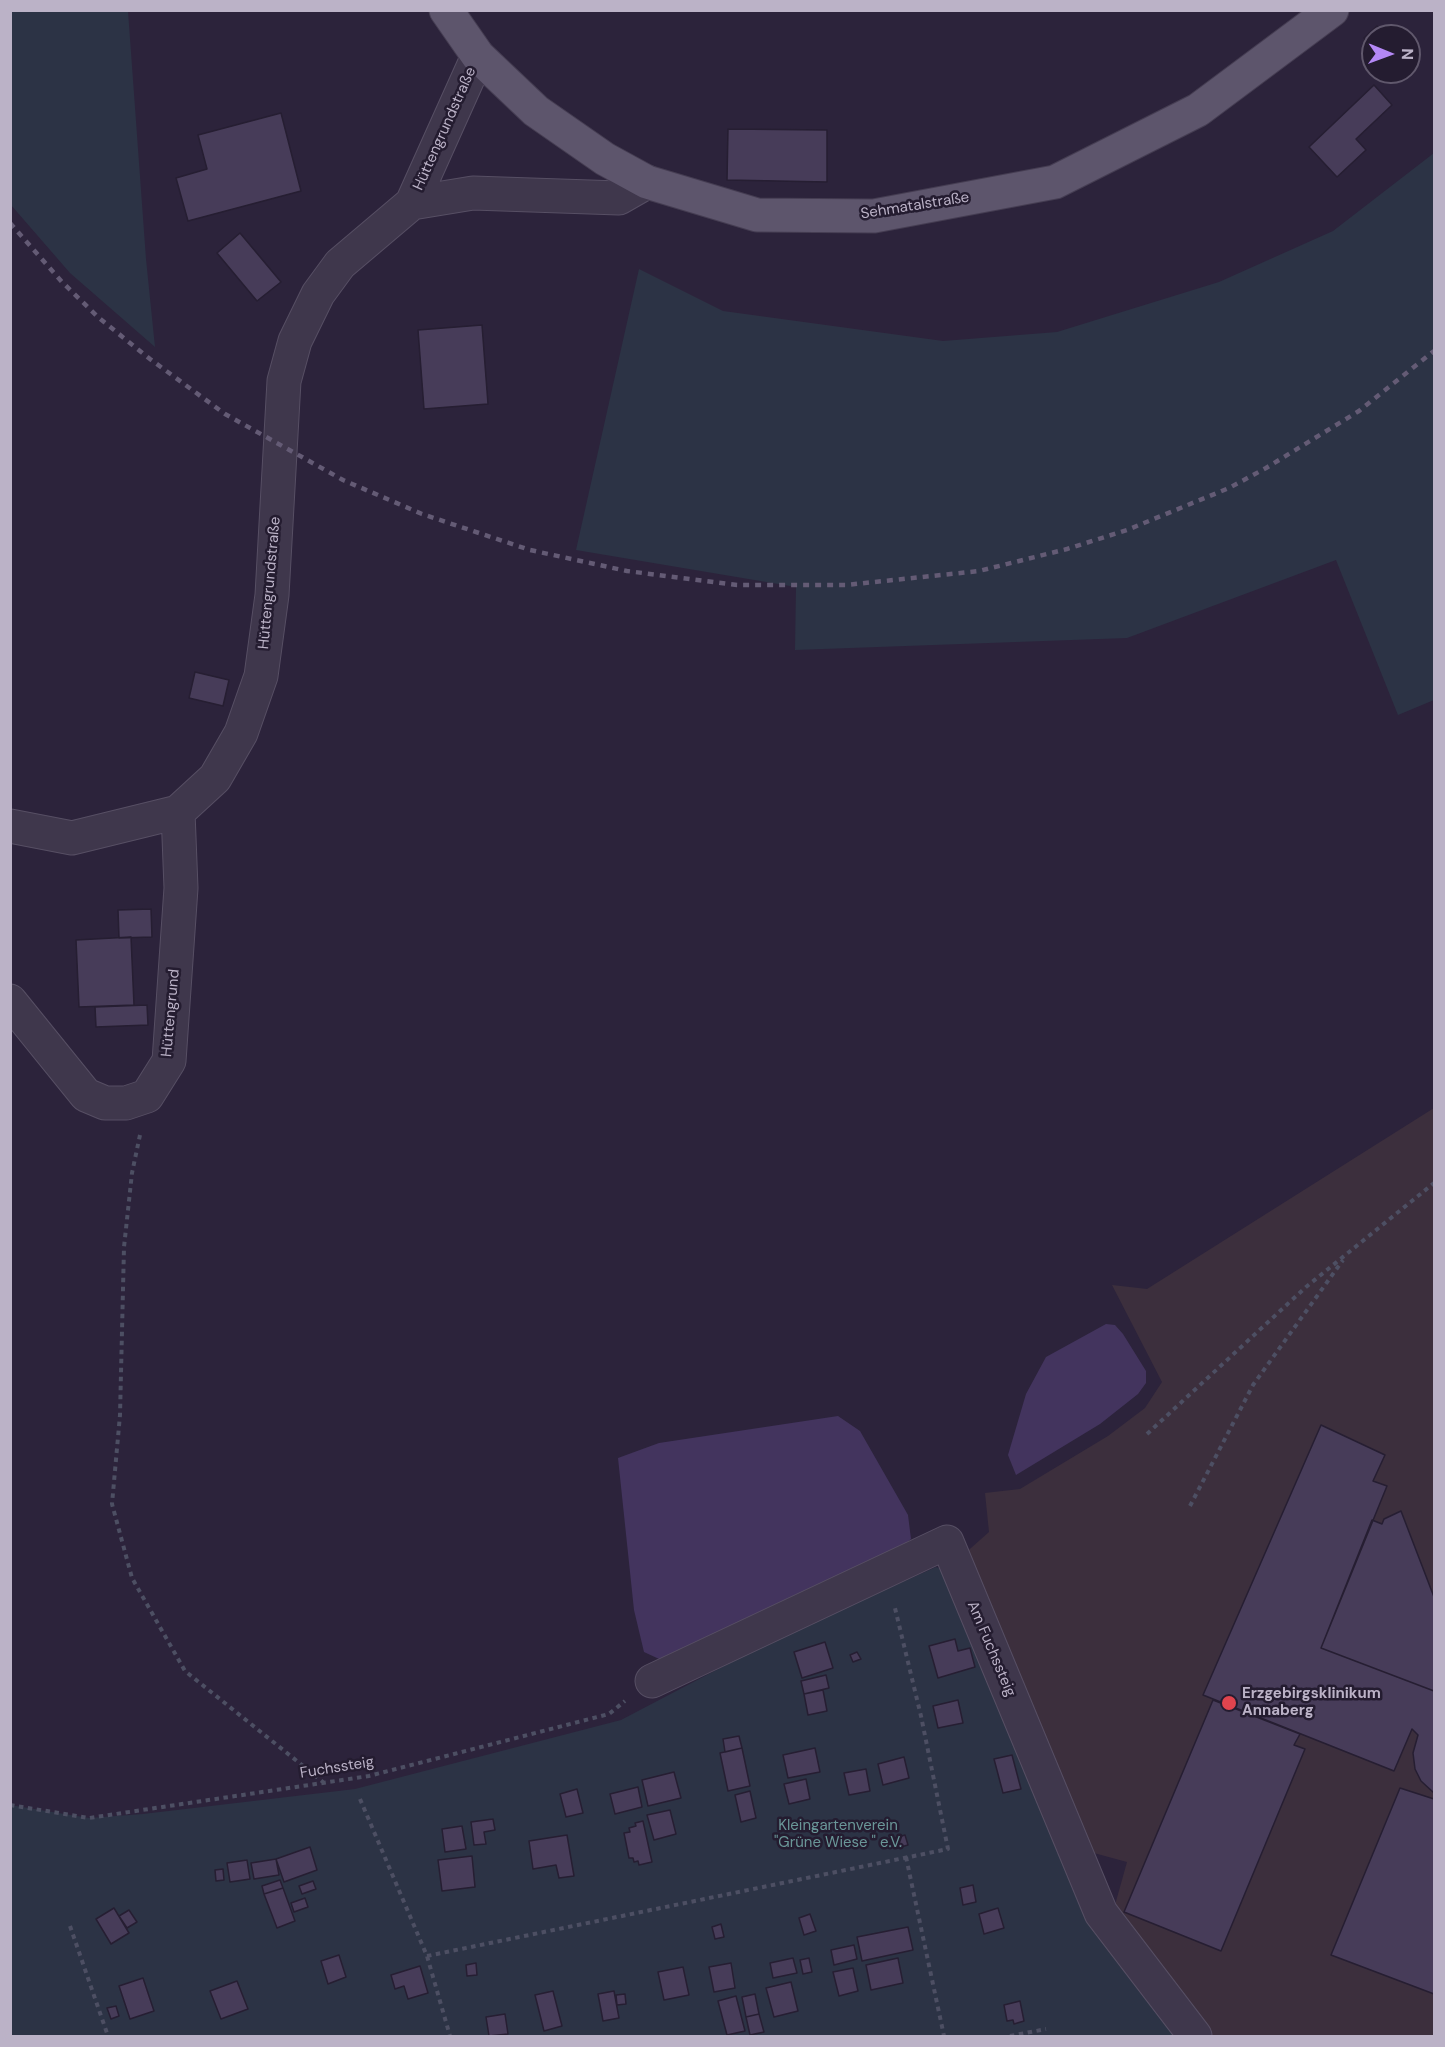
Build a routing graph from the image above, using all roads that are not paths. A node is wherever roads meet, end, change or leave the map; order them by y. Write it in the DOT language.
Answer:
graph roads {
  1 [pos="446,10"];
  2 [pos="1332,10"];
  3 [pos="478,56"];
  4 [pos="647,182"];
  5 [pos="412,203"];
  6 [pos="178,812"];
  7 [pos="10,826"];
  8 [pos="10,1001"];
  9 [pos="652,1681"];
  10 [pos="1195,2037"];
  1 -- 3 [label="main road, Sehmatalstraße"];
  2 -- 4 [label="main road, Sehmatalstraße"];
  3 -- 4 [label="main road, Sehmatalstraße"];
  3 -- 5 [label="street, Hüttengrundstraße"];
  4 -- 5 [label="street, Hüttengrundstraße"];
  5 -- 6 [label="street, Hüttengrundstraße"];
  6 -- 7 [label="street, Hüttengrundstraße"];
  6 -- 8 [label="street, Hüttengrund"];
  9 -- 10 [label="street, Am Fuchssteig"];
}
